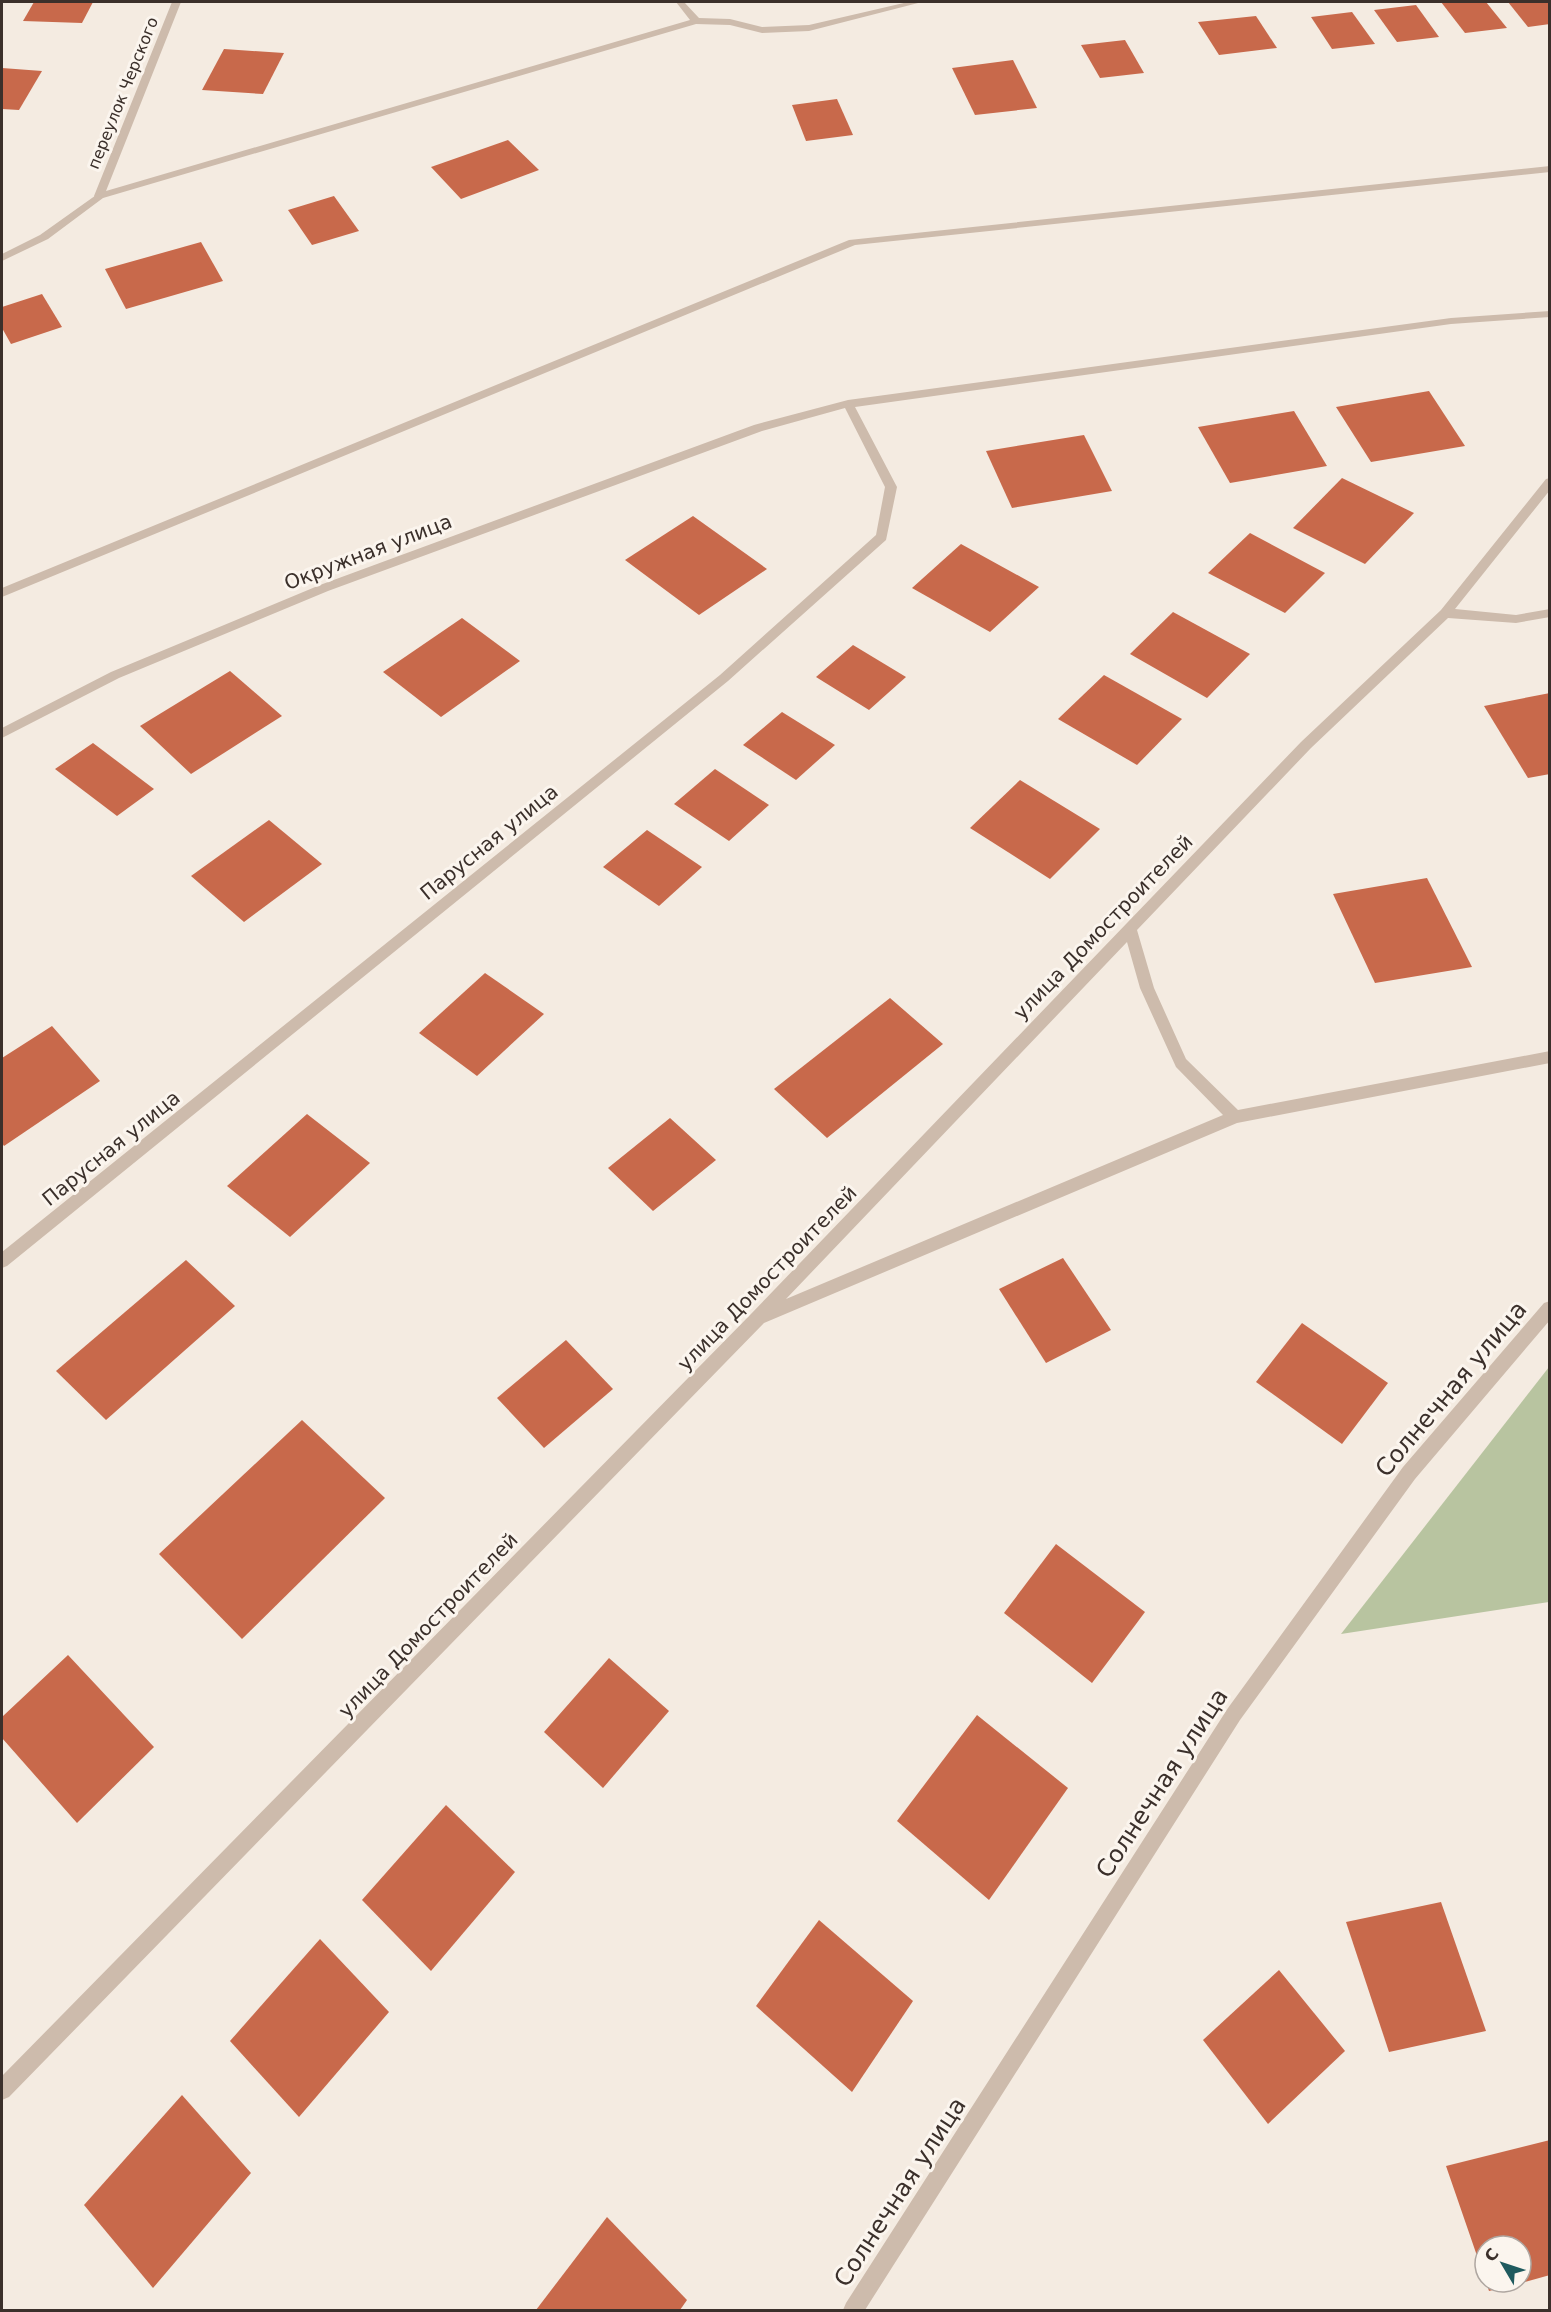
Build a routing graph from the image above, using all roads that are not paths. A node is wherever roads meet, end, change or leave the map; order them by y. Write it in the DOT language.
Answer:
graph roads {
  1 [pos="176,2"];
  2 [pos="680,2"];
  3 [pos="917,2"];
  4 [pos="696,21"];
  5 [pos="1550,169"];
  6 [pos="99,196"];
  7 [pos="2,258"];
  8 [pos="1550,314"];
  9 [pos="848,404"];
  10 [pos="1550,482"];
  11 [pos="2,593"];
  12 [pos="1445,613"];
  13 [pos="1550,614"];
  14 [pos="2,733"];
  15 [pos="1130,929"];
  16 [pos="1550,1057"];
  17 [pos="1235,1117"];
  18 [pos="2,1261"];
  19 [pos="1550,1308"];
  20 [pos="756,1320"];
  21 [pos="2,2090"];
  22 [pos="853,2310"];
  1 -- 6 [label="street, переулок Черского"];
  2 -- 4 [label="street"];
  3 -- 4 [label="street"];
  4 -- 6 [label="street"];
  5 -- 11 [label="street"];
  6 -- 7 [label="street"];
  8 -- 9 [label="street, Окружная улица"];
  9 -- 14 [label="street, Окружная улица"];
  9 -- 18 [label="street, Парусная улица"];
  10 -- 12 [label="street, улица Домостроителей"];
  12 -- 13 [label="street"];
  12 -- 15 [label="street, улица Домостроителей"];
  15 -- 17 [label="street"];
  15 -- 20 [label="street, улица Домостроителей"];
  16 -- 17 [label="street"];
  17 -- 20 [label="street"];
  19 -- 22 [label="street, Солнечная улица"];
  20 -- 21 [label="street, улица Домостроителей"];
}
